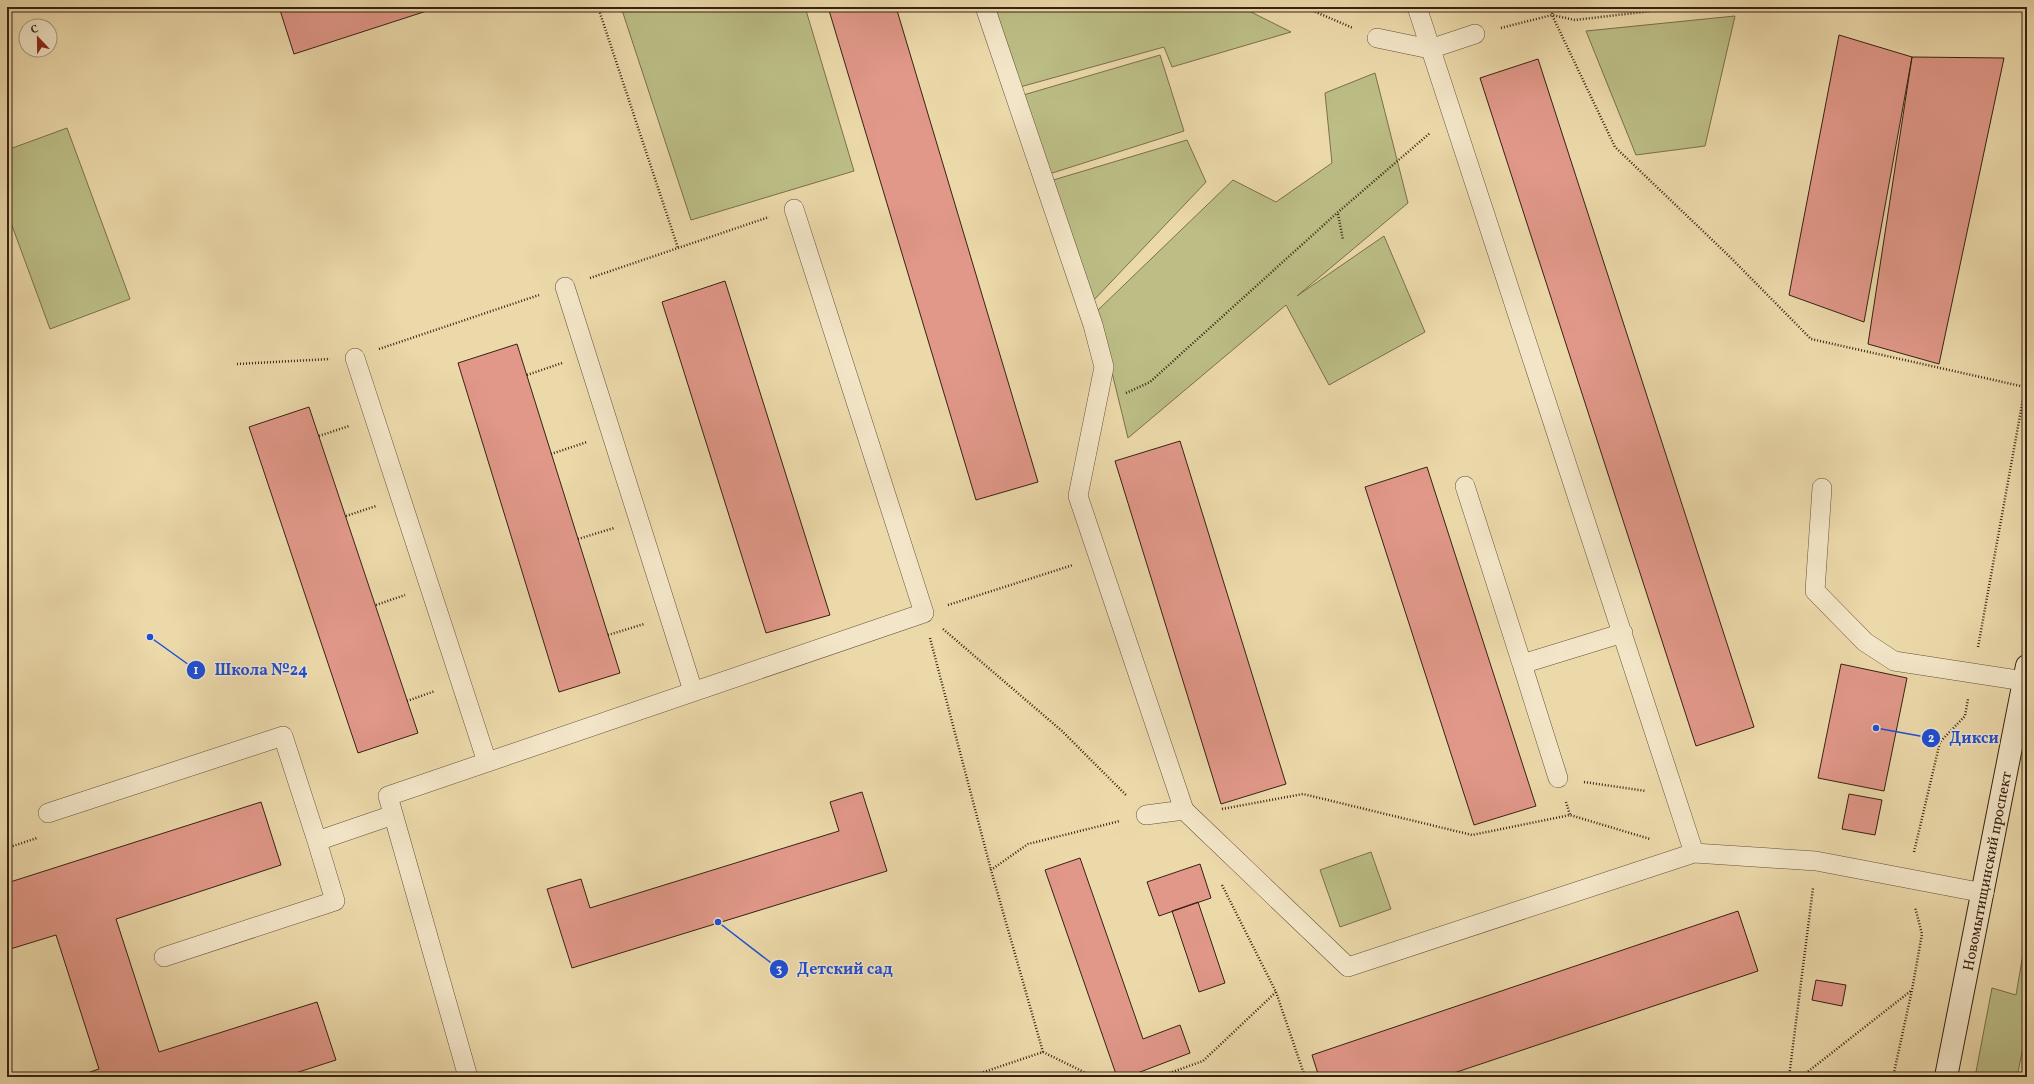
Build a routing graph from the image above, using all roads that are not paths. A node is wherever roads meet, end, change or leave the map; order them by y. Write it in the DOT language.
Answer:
graph roads {
  1 [pos="985,7"];
  2 [pos="1416,7"];
  3 [pos="1475,34"];
  4 [pos="1377,38"];
  5 [pos="1430,49"];
  6 [pos="794,209"];
  7 [pos="565,287"];
  8 [pos="355,358"];
  9 [pos="1465,486"];
  10 [pos="1822,488"];
  11 [pos="1623,633"];
  12 [pos="1522,664"];
  13 [pos="2026,673"];
  14 [pos="693,691"];
  15 [pos="487,762"];
  16 [pos="1558,778"];
  17 [pos="1184,810"];
  18 [pos="48,813"];
  19 [pos="393,815"];
  20 [pos="1146,815"];
  21 [pos="317,840"];
  22 [pos="1694,853"];
  23 [pos="1984,893"];
  24 [pos="164,957"];
  25 [pos="468,1077"];
  26 [pos="1946,1077"];
  1 -- 17 [label="lane"];
  2 -- 5 [label="lane"];
  3 -- 5 [label="lane"];
  4 -- 5 [label="lane"];
  5 -- 11 [label="lane"];
  6 -- 14 [label="lane"];
  7 -- 14 [label="lane"];
  8 -- 15 [label="lane"];
  9 -- 12 [label="lane"];
  10 -- 13 [label="lane"];
  11 -- 12 [label="lane"];
  11 -- 22 [label="lane"];
  12 -- 16 [label="lane"];
  13 -- 23 [label="main road, Новомытищинский проспект"];
  14 -- 15 [label="lane"];
  15 -- 19 [label="lane"];
  17 -- 20 [label="lane"];
  17 -- 22 [label="lane"];
  18 -- 21 [label="lane"];
  19 -- 21 [label="lane"];
  19 -- 25 [label="lane"];
  21 -- 24 [label="lane"];
  22 -- 23 [label="lane"];
  23 -- 26 [label="main road, Новомытищинский проспект"];
}
